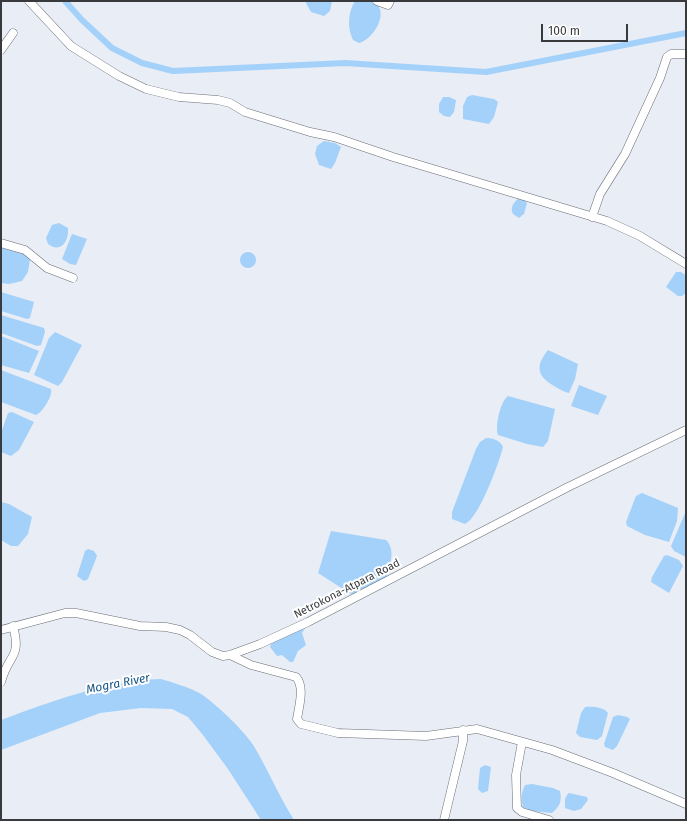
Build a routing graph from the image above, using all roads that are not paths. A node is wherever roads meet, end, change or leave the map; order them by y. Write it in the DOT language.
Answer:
graph roads {
  1 [pos="29,1"];
  2 [pos="377,1"];
  3 [pos="390,1"];
  4 [pos="13,33"];
  5 [pos="1,50"];
  6 [pos="686,54"];
  7 [pos="592,217"];
  8 [pos="1,243"];
  9 [pos="686,264"];
  10 [pos="73,278"];
  11 [pos="686,430"];
  12 [pos="13,626"];
  13 [pos="1,630"];
  14 [pos="230,655"];
  15 [pos="1,682"];
  16 [pos="464,730"];
  17 [pos="522,742"];
  18 [pos="686,804"];
  19 [pos="444,820"];
  20 [pos="549,820"];
  1 -- 7 [label="street"];
  2 -- 3 [label="street"];
  4 -- 5 [label="street"];
  6 -- 7 [label="street"];
  7 -- 9 [label="street"];
  8 -- 10 [label="street"];
  11 -- 14 [label="street, Netrokona-Atpara Road"];
  12 -- 13 [label="street"];
  12 -- 14 [label="street"];
  12 -- 15 [label="street"];
  14 -- 16 [label="street"];
  16 -- 17 [label="street"];
  16 -- 19 [label="street"];
  17 -- 18 [label="street"];
  17 -- 20 [label="street"];
}
